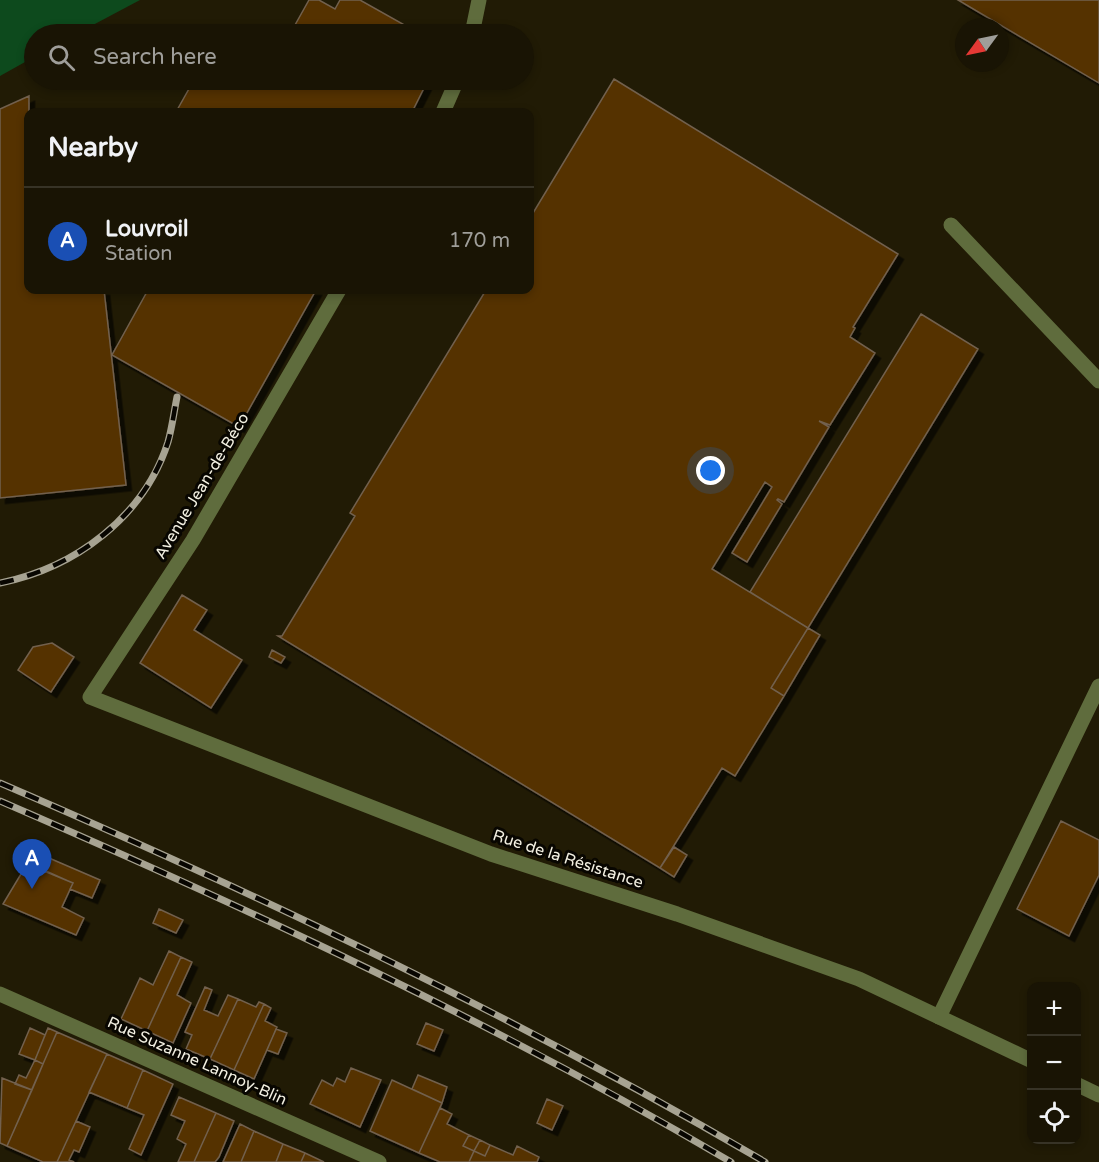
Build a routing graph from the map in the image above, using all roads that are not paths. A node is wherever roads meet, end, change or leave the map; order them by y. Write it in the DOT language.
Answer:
graph roads {
  1 [pos="479,0"];
  2 [pos="474,24"];
  3 [pos="452,90"];
  4 [pos="444,108"];
  5 [pos="951,225"];
  6 [pos="337,294"];
  7 [pos="1099,381"];
  8 [pos="1099,686"];
  9 [pos="90,697"];
  10 [pos="0,994"];
  11 [pos="939,1017"];
  12 [pos="1027,1059"];
  13 [pos="1081,1086"];
  14 [pos="1099,1095"];
  15 [pos="379,1162"];
  1 -- 2 [label="street"];
  3 -- 4 [label="street"];
  5 -- 7 [label="street"];
  6 -- 9 [label="street, Avenue Jean-de-Béco"];
  8 -- 11 [label="street"];
  9 -- 11 [label="street, Rue de la Résistance"];
  10 -- 15 [label="street, Rue Suzanne Lannoy-Blin"];
  11 -- 12 [label="street, Rue de la Résistance"];
  13 -- 14 [label="street"];
}
